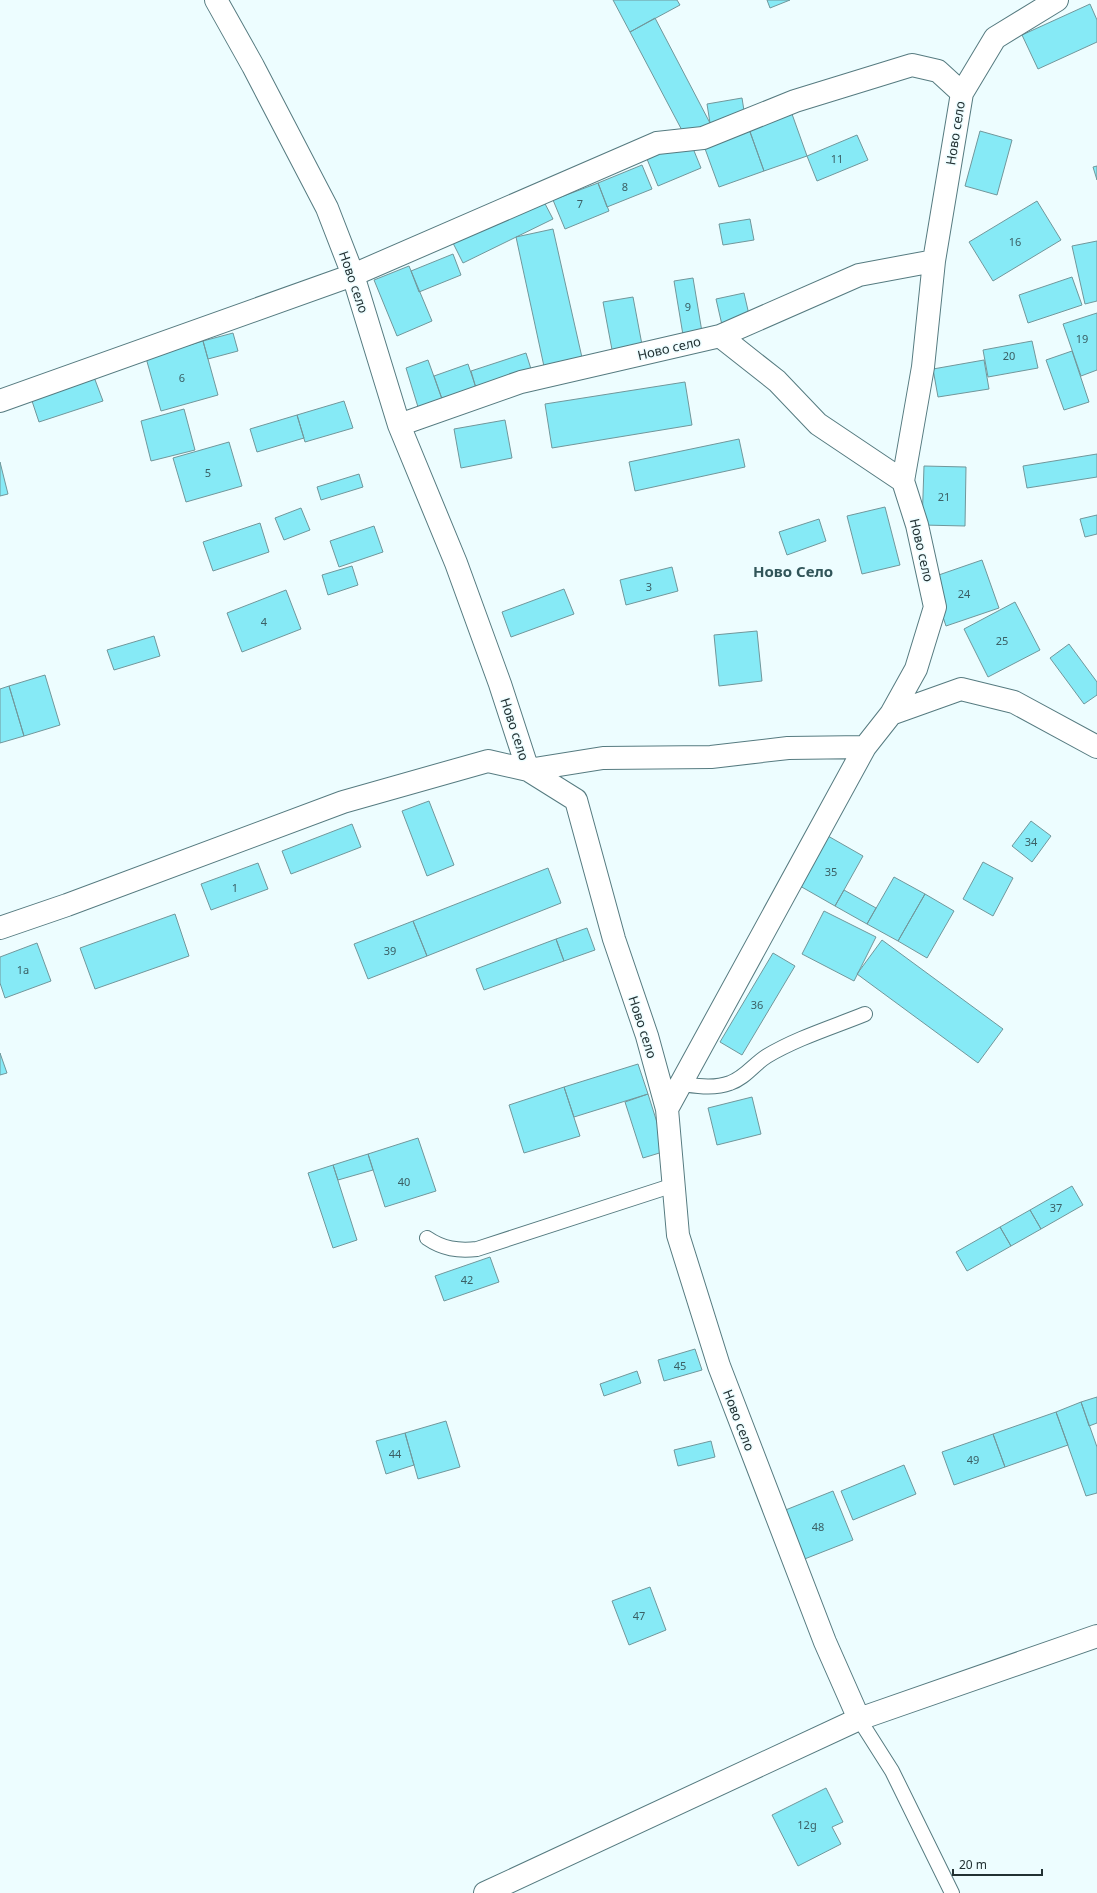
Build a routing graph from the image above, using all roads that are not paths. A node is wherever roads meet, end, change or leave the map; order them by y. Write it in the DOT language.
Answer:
graph roads {
  1 [pos="216,0"];
  2 [pos="1057,0"];
  3 [pos="962,92"];
  4 [pos="934,260"];
  5 [pos="353,275"];
  6 [pos="720,336"];
  7 [pos="0,401"];
  8 [pos="399,425"];
  9 [pos="903,482"];
  10 [pos="892,714"];
  11 [pos="865,747"];
  12 [pos="1097,747"];
  13 [pos="528,770"];
  14 [pos="0,928"];
  15 [pos="866,1014"];
  16 [pos="681,1084"];
  17 [pos="667,1108"];
  18 [pos="674,1185"];
  19 [pos="427,1238"];
  20 [pos="1097,1636"];
  21 [pos="859,1718"];
  22 [pos="484,1893"];
  23 [pos="952,1893"];
  1 -- 5 [label="street, Ново село"];
  2 -- 3 [label="street, Ново село"];
  3 -- 4 [label="street, Ново село"];
  3 -- 5 [label="street"];
  4 -- 6 [label="street, Ново село"];
  4 -- 9 [label="street, Ново село"];
  5 -- 7 [label="street"];
  5 -- 8 [label="street, Ново село"];
  6 -- 8 [label="street, Ново село"];
  6 -- 9 [label="street"];
  8 -- 13 [label="street, Ново село"];
  9 -- 10 [label="street, Ново село"];
  10 -- 11 [label="street, Ново село"];
  10 -- 12 [label="street"];
  11 -- 13 [label="street"];
  11 -- 16 [label="street, Ново село"];
  13 -- 14 [label="street"];
  13 -- 17 [label="street, Ново село"];
  15 -- 16 [label="lane"];
  16 -- 17 [label="street, Ново село"];
  17 -- 18 [label="street, Ново село"];
  18 -- 19 [label="lane"];
  18 -- 21 [label="street, Ново село"];
  20 -- 21 [label="street"];
  21 -- 22 [label="street"];
  21 -- 23 [label="lane"];
}
